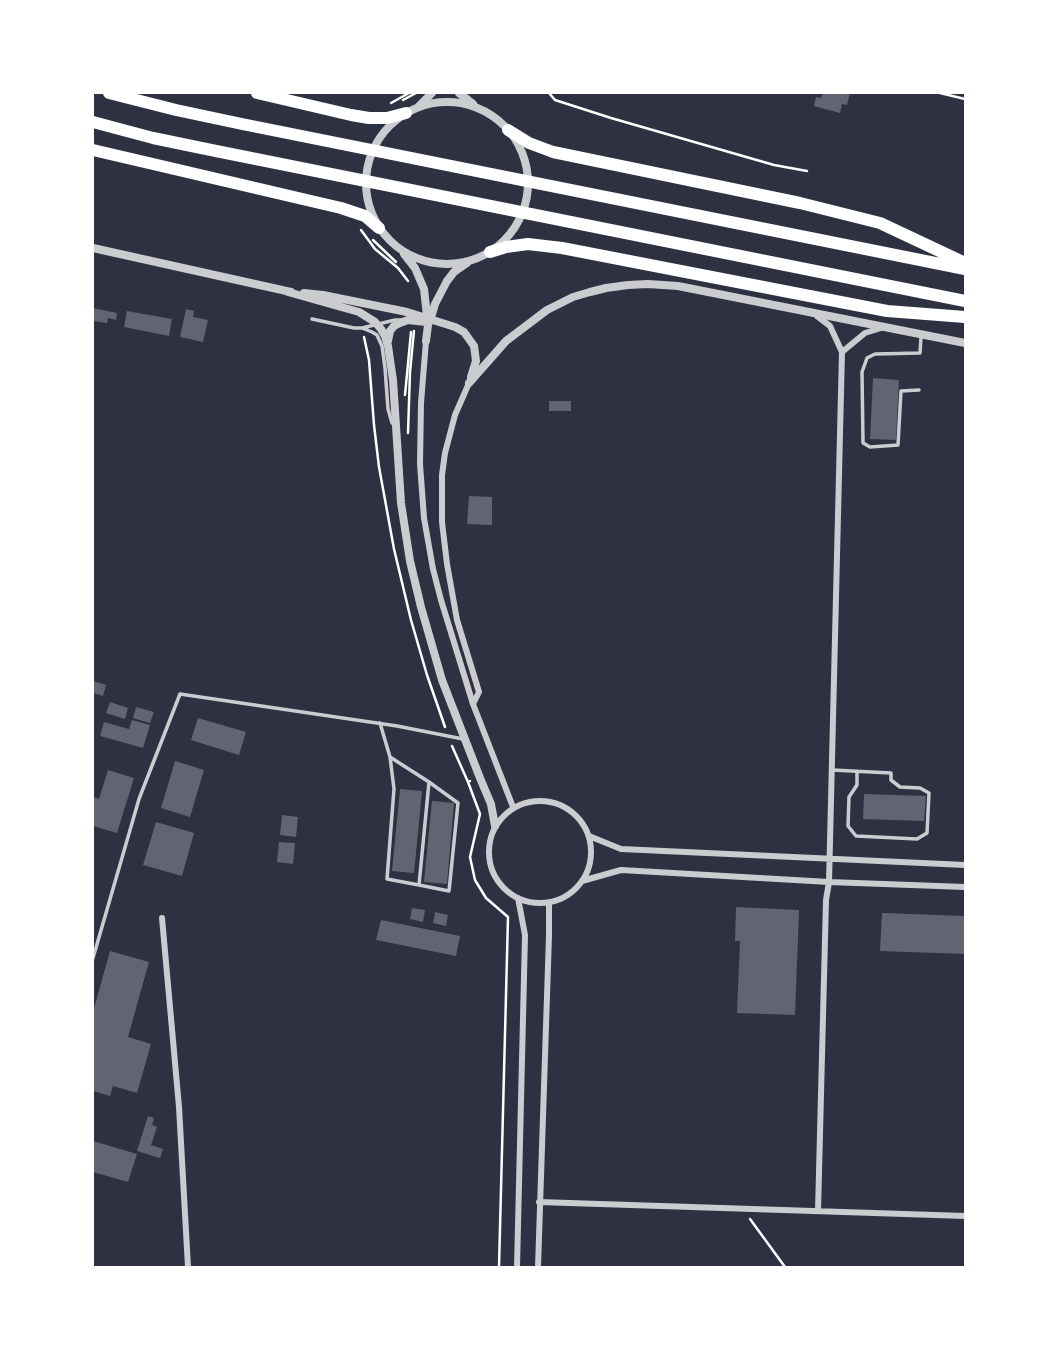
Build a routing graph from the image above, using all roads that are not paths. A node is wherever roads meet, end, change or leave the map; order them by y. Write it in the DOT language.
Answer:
graph roads {
  1 [pos="109,93"];
  2 [pos="257,93"];
  3 [pos="432,93"];
  4 [pos="459,93"];
  5 [pos="478,108"];
  6 [pos="410,111"];
  7 [pos="93,122"];
  8 [pos="508,130"];
  9 [pos="93,150"];
  10 [pos="379,228"];
  11 [pos="93,248"];
  12 [pos="403,252"];
  13 [pos="490,252"];
  14 [pos="469,261"];
  15 [pos="965,263"];
  16 [pos="965,269"];
  17 [pos="288,292"];
  18 [pos="965,301"];
  19 [pos="431,303"];
  20 [pos="810,312"];
  21 [pos="965,317"];
  22 [pos="312,319"];
  23 [pos="408,320"];
  24 [pos="443,324"];
  25 [pos="378,325"];
  26 [pos="362,328"];
  27 [pos="888,328"];
  28 [pos="921,334"];
  29 [pos="426,341"];
  30 [pos="965,343"];
  31 [pos="388,346"];
  32 [pos="842,352"];
  33 [pos="469,383"];
  34 [pos="919,390"];
  35 [pos="397,441"];
  36 [pos="473,704"];
  37 [pos="380,723"];
  38 [pos="465,740"];
  39 [pos="390,757"];
  40 [pos="832,770"];
  41 [pos="857,771"];
  42 [pos="429,782"];
  43 [pos="513,807"];
  44 [pos="495,826"];
  45 [pos="589,836"];
  46 [pos="830,859"];
  47 [pos="965,865"];
  48 [pos="582,881"];
  49 [pos="829,882"];
  50 [pos="419,886"];
  51 [pos="965,887"];
  52 [pos="518,898"];
  53 [pos="549,902"];
  54 [pos="162,918"];
  55 [pos="93,958"];
  56 [pos="539,1202"];
  57 [pos="818,1211"];
  58 [pos="965,1216"];
  59 [pos="188,1267"];
  60 [pos="517,1267"];
  61 [pos="538,1267"];
  1 -- 16 [label="highway"];
  2 -- 6 [label="highway"];
  3 -- 6 [label="street"];
  4 -- 5 [label="street"];
  5 -- 6 [label="street"];
  5 -- 8 [label="street"];
  6 -- 10 [label="street"];
  7 -- 18 [label="highway"];
  8 -- 13 [label="street"];
  8 -- 15 [label="highway"];
  9 -- 10 [label="highway"];
  10 -- 12 [label="street"];
  11 -- 17 [label="street"];
  12 -- 14 [label="street"];
  12 -- 19 [label="street"];
  13 -- 14 [label="street"];
  13 -- 21 [label="highway"];
  14 -- 19 [label="street"];
  17 -- 24 [label="street"];
  17 -- 25 [label="street"];
  19 -- 29 [label="street"];
  20 -- 27 [label="street"];
  20 -- 32 [label="street"];
  20 -- 33 [label="street"];
  22 -- 26 [label="lane"];
  23 -- 24 [label="street"];
  23 -- 25 [label="lane"];
  23 -- 31 [label="street"];
  24 -- 33 [label="street"];
  25 -- 26 [label="lane"];
  25 -- 31 [label="street"];
  26 -- 35 [label="lane"];
  27 -- 28 [label="street"];
  27 -- 32 [label="street"];
  28 -- 30 [label="street"];
  28 -- 34 [label="lane"];
  29 -- 36 [label="street"];
  31 -- 35 [label="street"];
  32 -- 40 [label="street"];
  33 -- 36 [label="street"];
  35 -- 38 [label="street"];
  36 -- 43 [label="street"];
  37 -- 38 [label="lane"];
  37 -- 39 [label="lane"];
  37 -- 55 [label="lane"];
  38 -- 44 [label="street"];
  39 -- 42 [label="lane"];
  39 -- 50 [label="lane"];
  40 -- 41 [label="lane"];
  40 -- 46 [label="street"];
  41 -- 41 [label="lane"];
  42 -- 50 [label="lane"];
  42 -- 50 [label="lane"];
  43 -- 44 [label="street"];
  43 -- 45 [label="street"];
  44 -- 52 [label="street"];
  45 -- 46 [label="street"];
  45 -- 48 [label="street"];
  46 -- 47 [label="street"];
  46 -- 49 [label="street"];
  48 -- 49 [label="street"];
  48 -- 53 [label="street"];
  49 -- 51 [label="street"];
  49 -- 57 [label="street"];
  52 -- 53 [label="street"];
  52 -- 60 [label="street"];
  53 -- 56 [label="street"];
  54 -- 59 [label="street"];
  56 -- 57 [label="street"];
  56 -- 61 [label="street"];
  57 -- 58 [label="street"];
}
